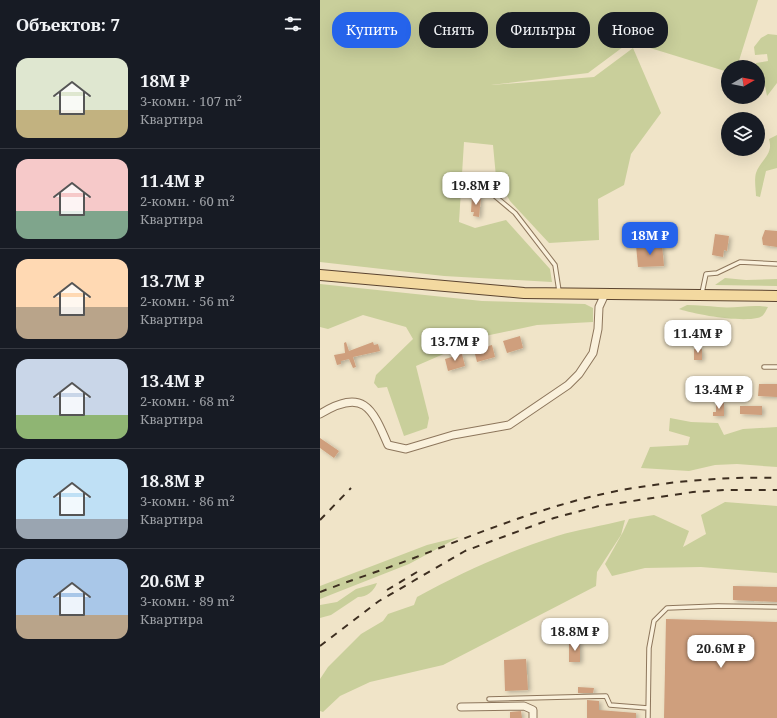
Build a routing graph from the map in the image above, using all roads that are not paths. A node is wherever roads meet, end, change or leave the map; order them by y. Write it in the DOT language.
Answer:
graph roads {
  1 [pos="484,187"];
  2 [pos="777,264"];
  3 [pos="320,275"];
  4 [pos="559,294"];
  5 [pos="605,294"];
  6 [pos="702,295"];
  7 [pos="777,296"];
  8 [pos="764,367"];
  9 [pos="777,367"];
  10 [pos="320,414"];
  11 [pos="777,607"];
  12 [pos="489,699"];
  13 [pos="461,707"];
  14 [pos="648,708"];
  15 [pos="533,718"];
  16 [pos="648,718"];
  1 -- 4 [label="lane"];
  2 -- 6 [label="lane"];
  3 -- 4 [label="main road"];
  4 -- 5 [label="main road"];
  5 -- 6 [label="main road"];
  5 -- 10 [label="street"];
  6 -- 7 [label="main road"];
  8 -- 9 [label="lane"];
  11 -- 14 [label="lane"];
  12 -- 14 [label="lane"];
  13 -- 15 [label="street"];
  14 -- 16 [label="lane"];
}
